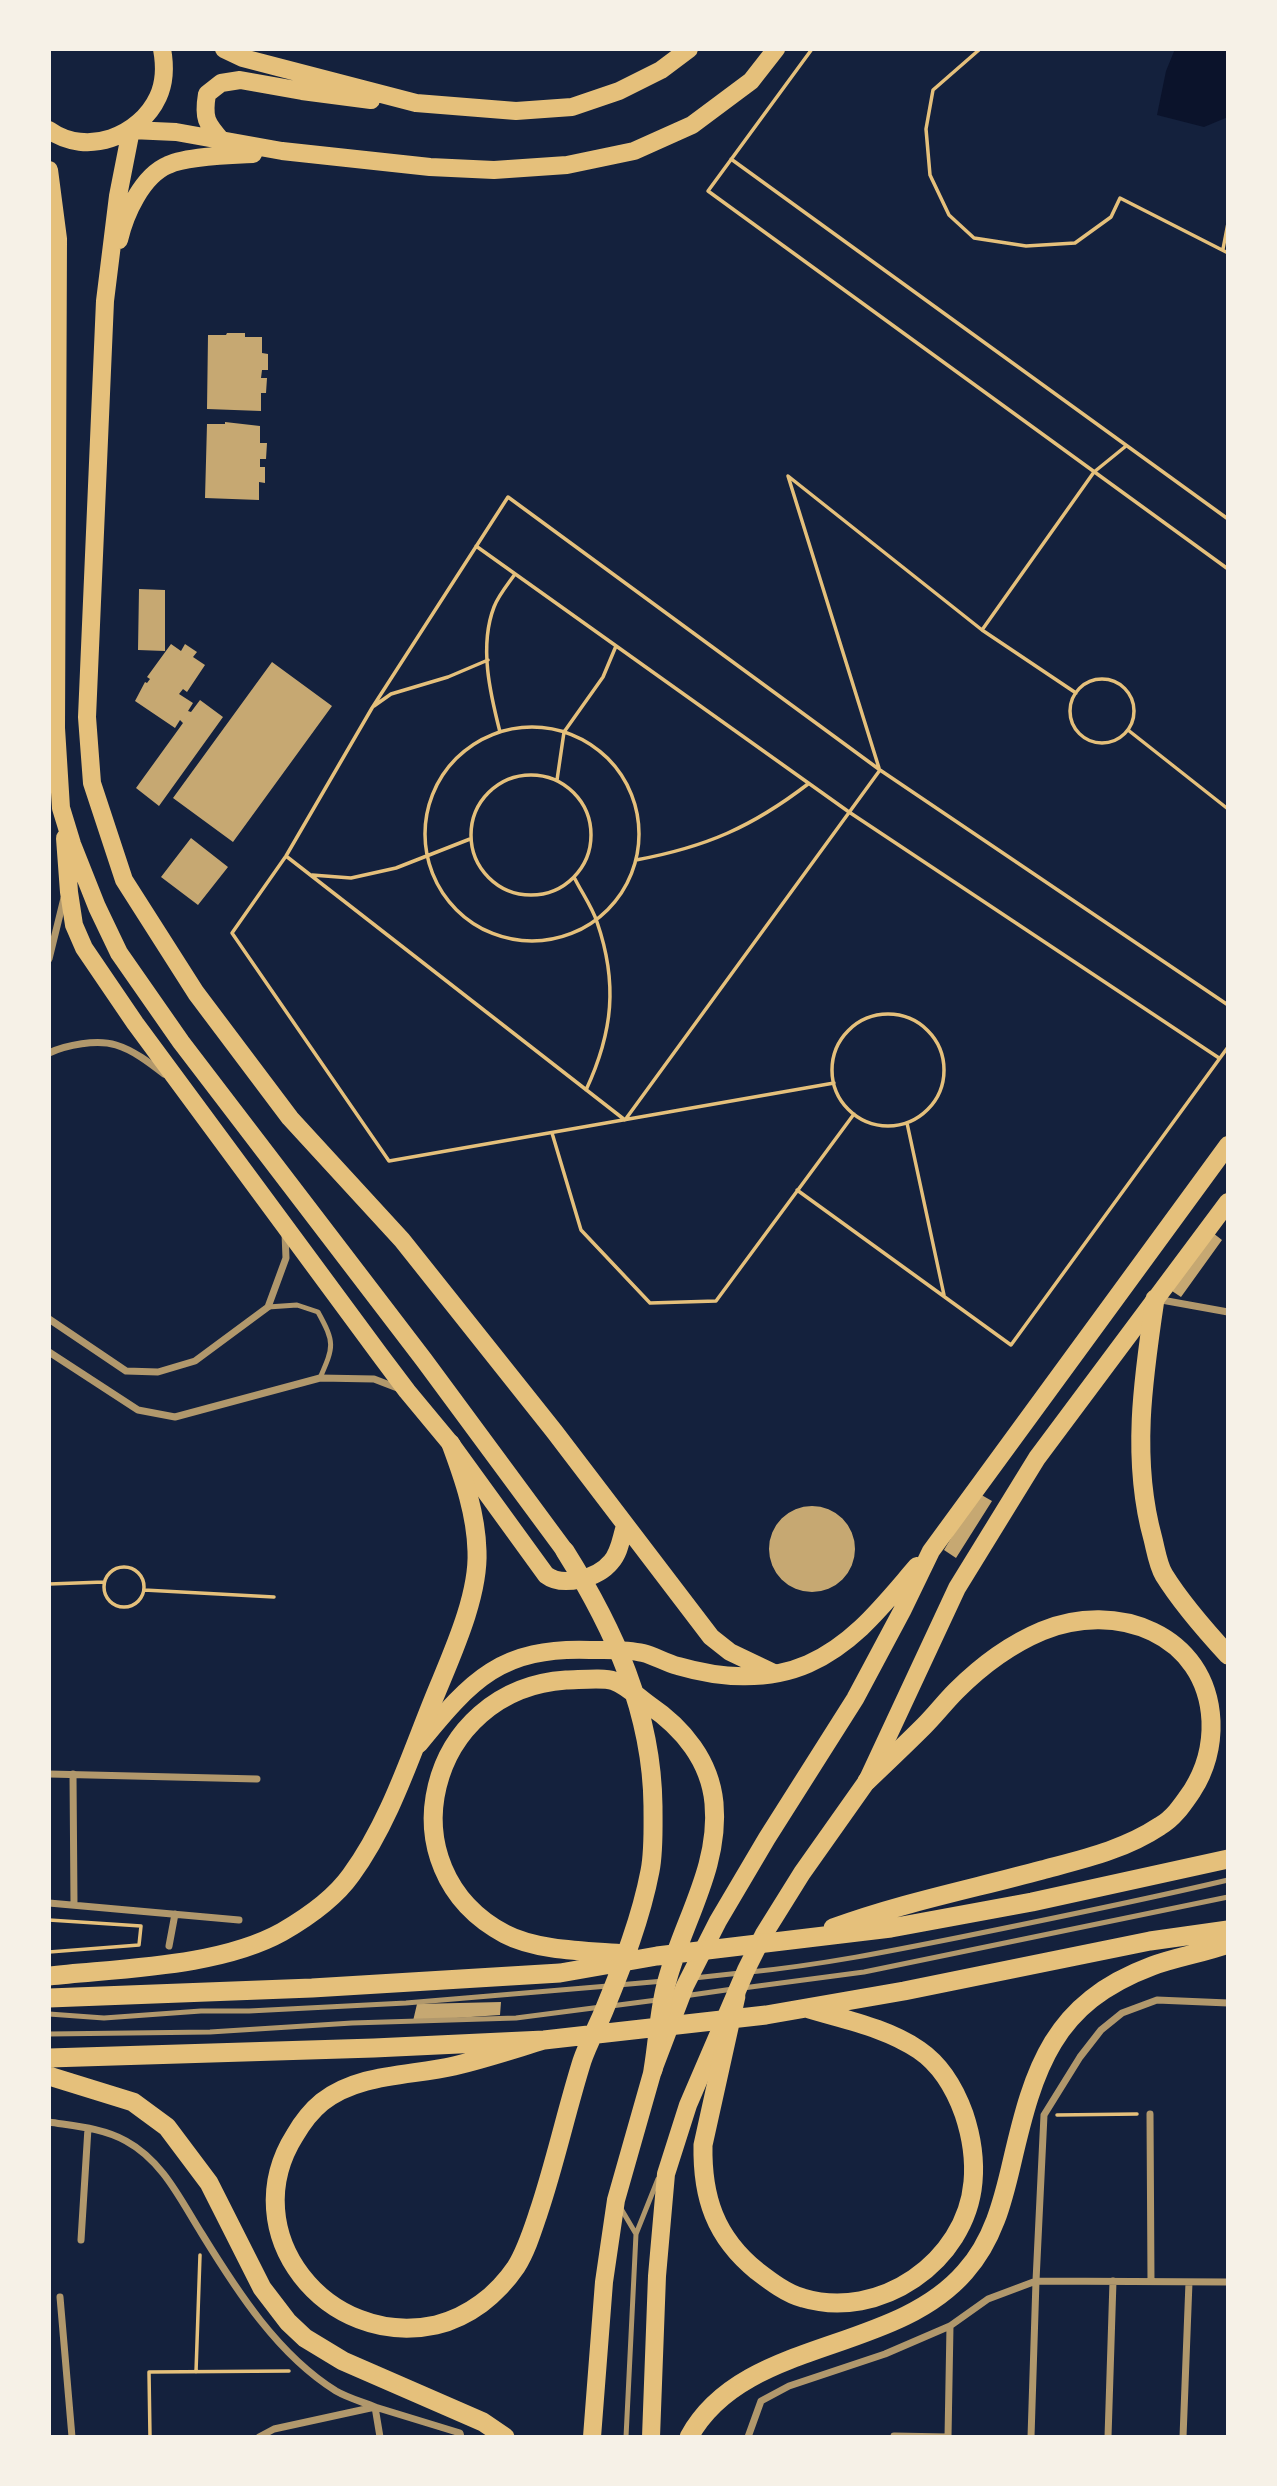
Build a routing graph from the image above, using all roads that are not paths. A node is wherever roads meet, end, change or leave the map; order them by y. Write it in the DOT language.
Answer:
graph roads {
  1 [pos="162,49"];
  2 [pos="224,49"];
  3 [pos="689,49"];
  4 [pos="776,49"];
  5 [pos="416,103"];
  6 [pos="49,130"];
  7 [pos="131,130"];
  8 [pos="222,141"];
  9 [pos="282,151"];
  10 [pos="49,170"];
  11 [pos="105,301"];
  12 [pos="65,820"];
  13 [pos="68,881"];
  14 [pos="49,958"];
  15 [pos="49,1053"];
  16 [pos="184,1088"];
  17 [pos="1228,1145"];
  18 [pos="1228,1202"];
  19 [pos="285,1225"];
  20 [pos="1155,1299"];
  21 [pos="268,1307"];
  22 [pos="1228,1312"];
  23 [pos="49,1319"];
  24 [pos="49,1352"];
  25 [pos="320,1378"];
  26 [pos="407,1391"];
  27 [pos="451,1444"];
  28 [pos="625,1526"];
  29 [pos="565,1550"];
  30 [pos="931,1550"];
  31 [pos="1228,1655"];
  32 [pos="774,1674"];
  33 [pos="413,1752"];
  34 [pos="49,1774"];
  35 [pos="73,1774"];
  36 [pos="257,1779"];
  37 [pos="867,1781"];
  38 [pos="1222,1859"];
  39 [pos="1228,1880"];
  40 [pos="1228,1897"];
  41 [pos="49,1903"];
  42 [pos="74,1904"];
  43 [pos="175,1914"];
  44 [pos="239,1920"];
  45 [pos="1228,1930"];
  46 [pos="805,1938"];
  47 [pos="1228,1944"];
  48 [pos="169,1946"];
  49 [pos="657,1956"];
  50 [pos="49,1976"];
  51 [pos="736,1996"];
  52 [pos="49,1998"];
  53 [pos="1228,2003"];
  54 [pos="806,2008"];
  55 [pos="49,2014"];
  56 [pos="49,2034"];
  57 [pos="544,2040"];
  58 [pos="49,2058"];
  59 [pos="653,2070"];
  60 [pos="49,2076"];
  61 [pos="688,2105"];
  62 [pos="1150,2113"];
  63 [pos="49,2122"];
  64 [pos="88,2128"];
  65 [pos="616,2200"];
  66 [pos="636,2234"];
  67 [pos="81,2240"];
  68 [pos="1036,2281"];
  69 [pos="1113,2281"];
  70 [pos="1151,2281"];
  71 [pos="1189,2282"];
  72 [pos="1228,2282"];
  73 [pos="60,2297"];
  74 [pos="950,2326"];
  75 [pos="375,2407"];
  76 [pos="460,2435"];
  77 [pos="894,2436"];
  78 [pos="72,2437"];
  79 [pos="259,2437"];
  80 [pos="380,2437"];
  81 [pos="505,2437"];
  82 [pos="592,2437"];
  83 [pos="626,2437"];
  84 [pos="651,2437"];
  85 [pos="689,2437"];
  86 [pos="748,2437"];
  87 [pos="948,2437"];
  88 [pos="1031,2437"];
  89 [pos="1108,2437"];
  90 [pos="1183,2437"];
  1 -- 7 [label="main road"];
  2 -- 5 [label="main road"];
  3 -- 5 [label="main road"];
  4 -- 9 [label="main road"];
  5 -- 8 [label="main road"];
  6 -- 7 [label="main road"];
  7 -- 8 [label="main road"];
  7 -- 11 [label="main road"];
  8 -- 9 [label="main road"];
  9 -- 11 [label="main road"];
  10 -- 12 [label="main road"];
  11 -- 28 [label="main road"];
  12 -- 13 [label="main road"];
  12 -- 29 [label="main road"];
  13 -- 14 [label="street"];
  13 -- 16 [label="main road"];
  15 -- 16 [label="street"];
  16 -- 19 [label="main road"];
  17 -- 30 [label="main road"];
  18 -- 20 [label="main road"];
  19 -- 21 [label="street"];
  19 -- 26 [label="main road"];
  20 -- 22 [label="street"];
  20 -- 31 [label="highway"];
  20 -- 37 [label="main road"];
  21 -- 23 [label="street"];
  21 -- 25 [label="lane"];
  24 -- 25 [label="street"];
  25 -- 26 [label="street"];
  26 -- 27 [label="main road"];
  27 -- 28 [label="main road"];
  27 -- 33 [label="highway"];
  28 -- 32 [label="main road"];
  29 -- 57 [label="highway"];
  30 -- 32 [label="main road"];
  30 -- 59 [label="main road"];
  32 -- 33 [label="main road"];
  33 -- 50 [label="highway"];
  34 -- 35 [label="street"];
  35 -- 36 [label="street"];
  35 -- 42 [label="street"];
  37 -- 46 [label="highway"];
  37 -- 51 [label="main road"];
  38 -- 46 [label="highway"];
  39 -- 55 [label="lane"];
  40 -- 56 [label="lane"];
  41 -- 42 [label="street"];
  42 -- 43 [label="street"];
  43 -- 44 [label="street"];
  43 -- 48 [label="street"];
  45 -- 54 [label="highway"];
  46 -- 49 [label="highway"];
  47 -- 85 [label="highway"];
  49 -- 52 [label="highway"];
  49 -- 59 [label="highway"];
  51 -- 54 [label="highway"];
  51 -- 61 [label="main road"];
  53 -- 68 [label="street"];
  54 -- 57 [label="highway"];
  57 -- 58 [label="highway"];
  59 -- 65 [label="main road"];
  60 -- 81 [label="highway"];
  61 -- 66 [label="lane"];
  61 -- 84 [label="main road"];
  62 -- 70 [label="street"];
  63 -- 64 [label="street"];
  64 -- 67 [label="street"];
  64 -- 75 [label="street"];
  65 -- 66 [label="lane"];
  65 -- 82 [label="main road"];
  66 -- 83 [label="lane"];
  68 -- 69 [label="street"];
  68 -- 74 [label="street"];
  68 -- 88 [label="street"];
  69 -- 70 [label="street"];
  69 -- 89 [label="street"];
  70 -- 71 [label="street"];
  71 -- 72 [label="street"];
  71 -- 90 [label="street"];
  73 -- 78 [label="street"];
  74 -- 86 [label="street"];
  74 -- 87 [label="street"];
  75 -- 76 [label="street"];
  75 -- 79 [label="street"];
  75 -- 80 [label="street"];
  77 -- 87 [label="street"];
}
